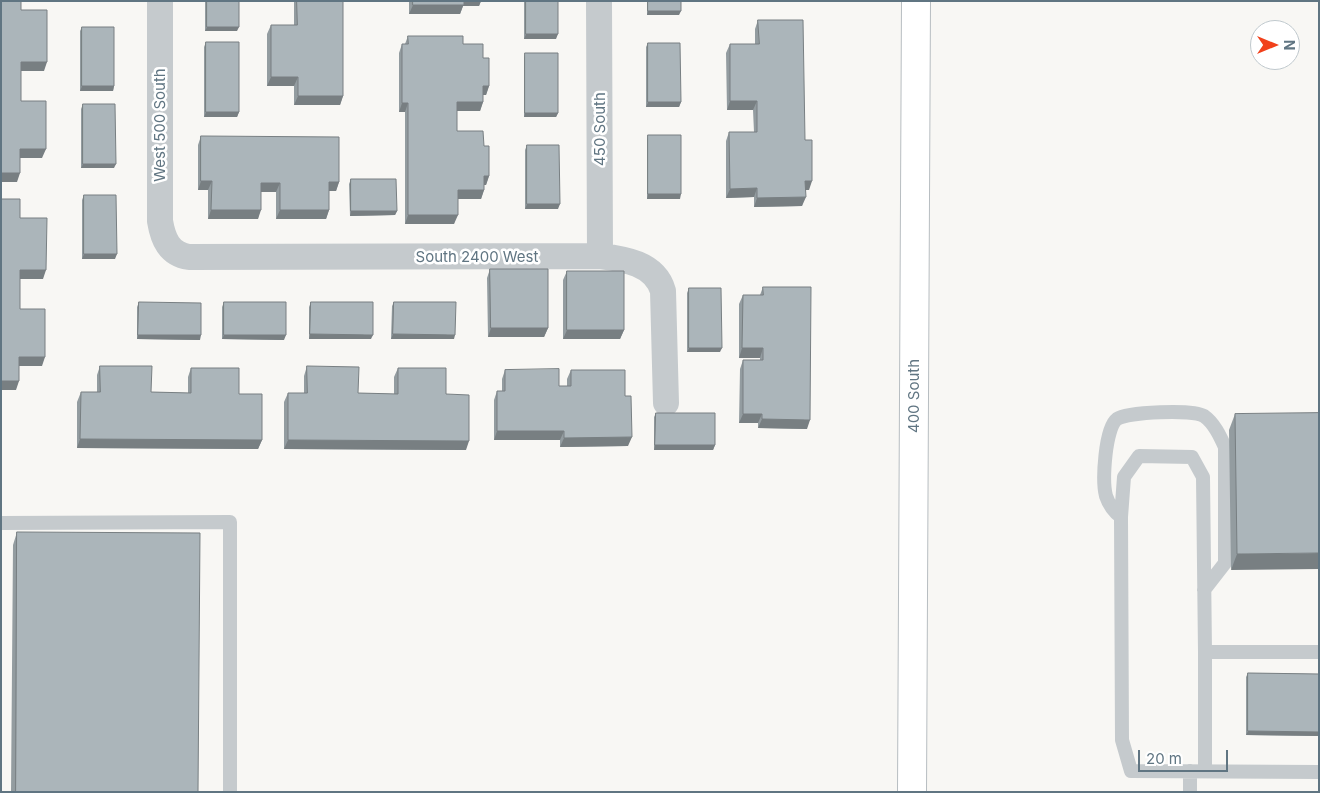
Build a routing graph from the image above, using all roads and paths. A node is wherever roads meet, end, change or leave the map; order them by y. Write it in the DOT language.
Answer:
graph roads {
  1 [pos="160,1"];
  2 [pos="599,1"];
  3 [pos="916,1"];
  4 [pos="169,246"];
  5 [pos="600,256"];
  6 [pos="666,403"];
  7 [pos="1121,517"];
  8 [pos="1,523"];
  9 [pos="1204,590"];
  10 [pos="1205,652"];
  11 [pos="1319,652"];
  12 [pos="1190,771"];
  13 [pos="1204,771"];
  14 [pos="1319,772"];
  15 [pos="230,792"];
  16 [pos="912,792"];
  17 [pos="1190,792"];
  1 -- 4 [label="street, West 500 South"];
  2 -- 5 [label="street, 450 South"];
  3 -- 16 [label="main road, 400 South"];
  4 -- 5 [label="street, South 2400 West"];
  5 -- 6 [label="street, South 2400 West"];
  7 -- 9 [label="lane"];
  7 -- 9 [label="lane"];
  7 -- 12 [label="lane"];
  8 -- 15 [label="lane"];
  9 -- 10 [label="lane"];
  10 -- 11 [label="lane"];
  10 -- 13 [label="lane"];
  12 -- 13 [label="lane"];
  12 -- 17 [label="lane"];
  13 -- 14 [label="lane"];
}
